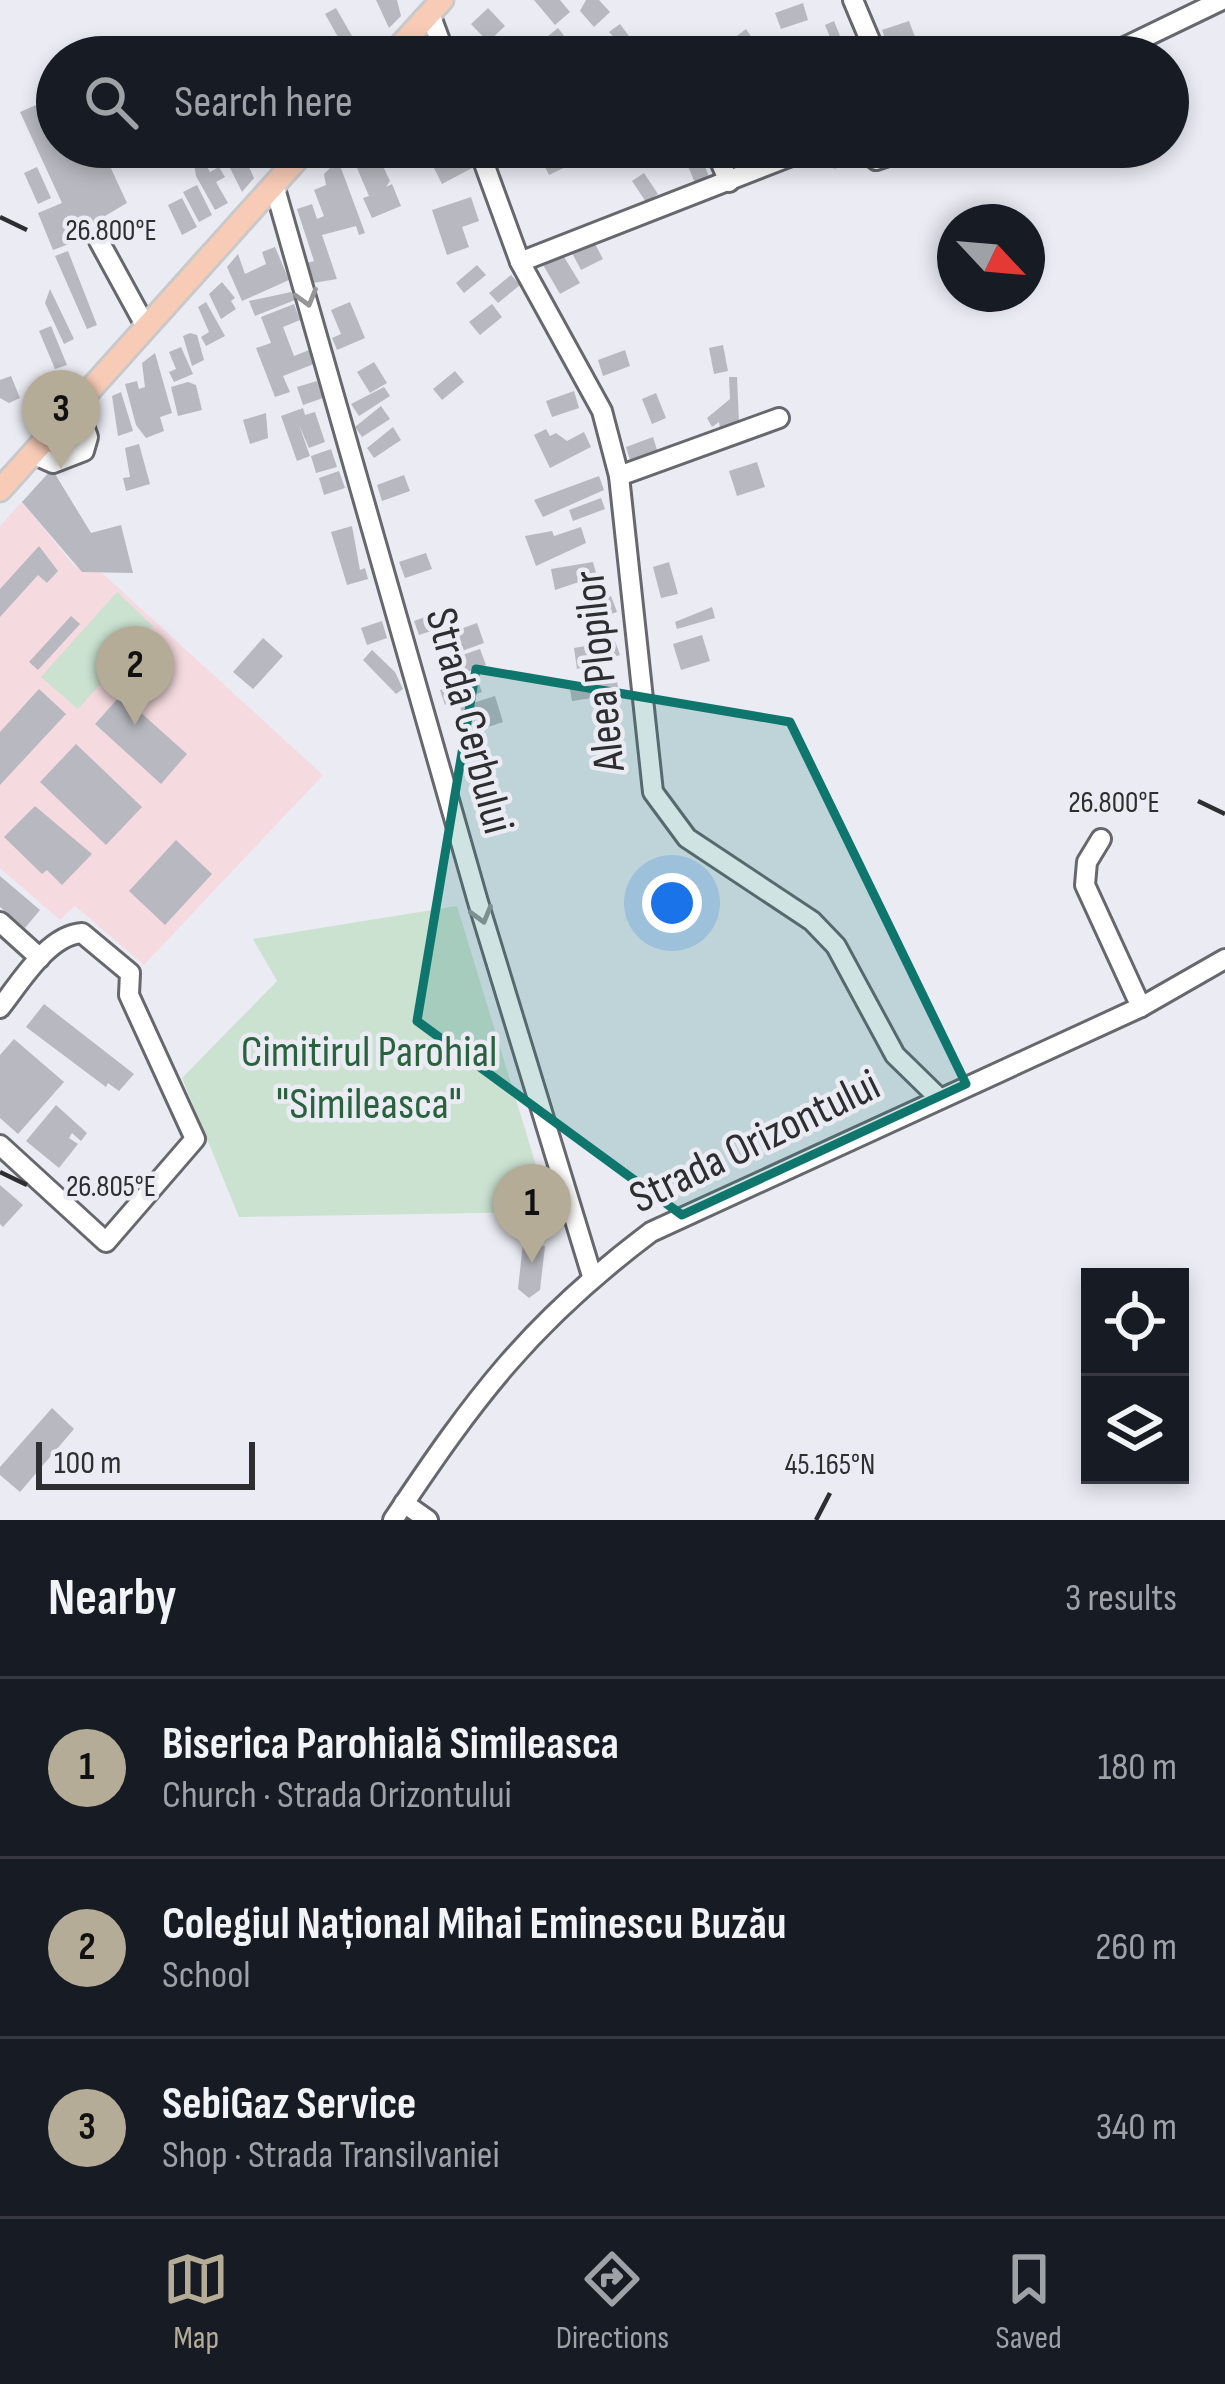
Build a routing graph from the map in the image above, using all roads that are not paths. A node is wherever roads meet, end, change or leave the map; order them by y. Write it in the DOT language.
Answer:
graph roads {
  1 [pos="853,0"];
  2 [pos="1222,0"];
  3 [pos="436,7"];
  4 [pos="409,36"];
  5 [pos="868,36"];
  6 [pos="1147,36"];
  7 [pos="289,168"];
  8 [pos="486,168"];
  9 [pos="723,168"];
  10 [pos="761,168"];
  11 [pos="729,182"];
  12 [pos="274,185"];
  13 [pos="99,241"];
  14 [pos="520,262"];
  15 [pos="146,327"];
  16 [pos="76,405"];
  17 [pos="779,418"];
  18 [pos="33,454"];
  19 [pos="619,476"];
  20 [pos="0,490"];
  21 [pos="1101,839"];
  22 [pos="0,922"];
  23 [pos="40,958"];
  24 [pos="1225,959"];
  25 [pos="1141,1007"];
  26 [pos="0,1008"];
  27 [pos="938,1096"];
  28 [pos="0,1144"];
  29 [pos="592,1276"];
  30 [pos="398,1512"];
  31 [pos="428,1520"];
  1 -- 5 [label="street"];
  2 -- 6 [label="street"];
  3 -- 4 [label="main road"];
  7 -- 12 [label="main road"];
  8 -- 14 [label="street, Aleea Plopilor"];
  9 -- 11 [label="street"];
  10 -- 11 [label="street"];
  11 -- 14 [label="street"];
  12 -- 15 [label="main road"];
  12 -- 29 [label="street, Strada Cerbului, one-way"];
  13 -- 15 [label="street"];
  14 -- 19 [label="street, Aleea Plopilor"];
  15 -- 16 [label="main road"];
  16 -- 18 [label="main road"];
  16 -- 18 [label="street"];
  17 -- 19 [label="street"];
  18 -- 20 [label="main road"];
  19 -- 27 [label="street, Aleea Plopilor"];
  21 -- 25 [label="street"];
  22 -- 23 [label="street"];
  23 -- 26 [label="street"];
  23 -- 28 [label="street"];
  24 -- 25 [label="street, Strada Orizontului"];
  25 -- 27 [label="street, Strada Orizontului"];
  27 -- 29 [label="street, Strada Orizontului"];
  29 -- 30 [label="street, Strada Orizontului"];
  30 -- 31 [label="street, Strada Orizontului"];
}
